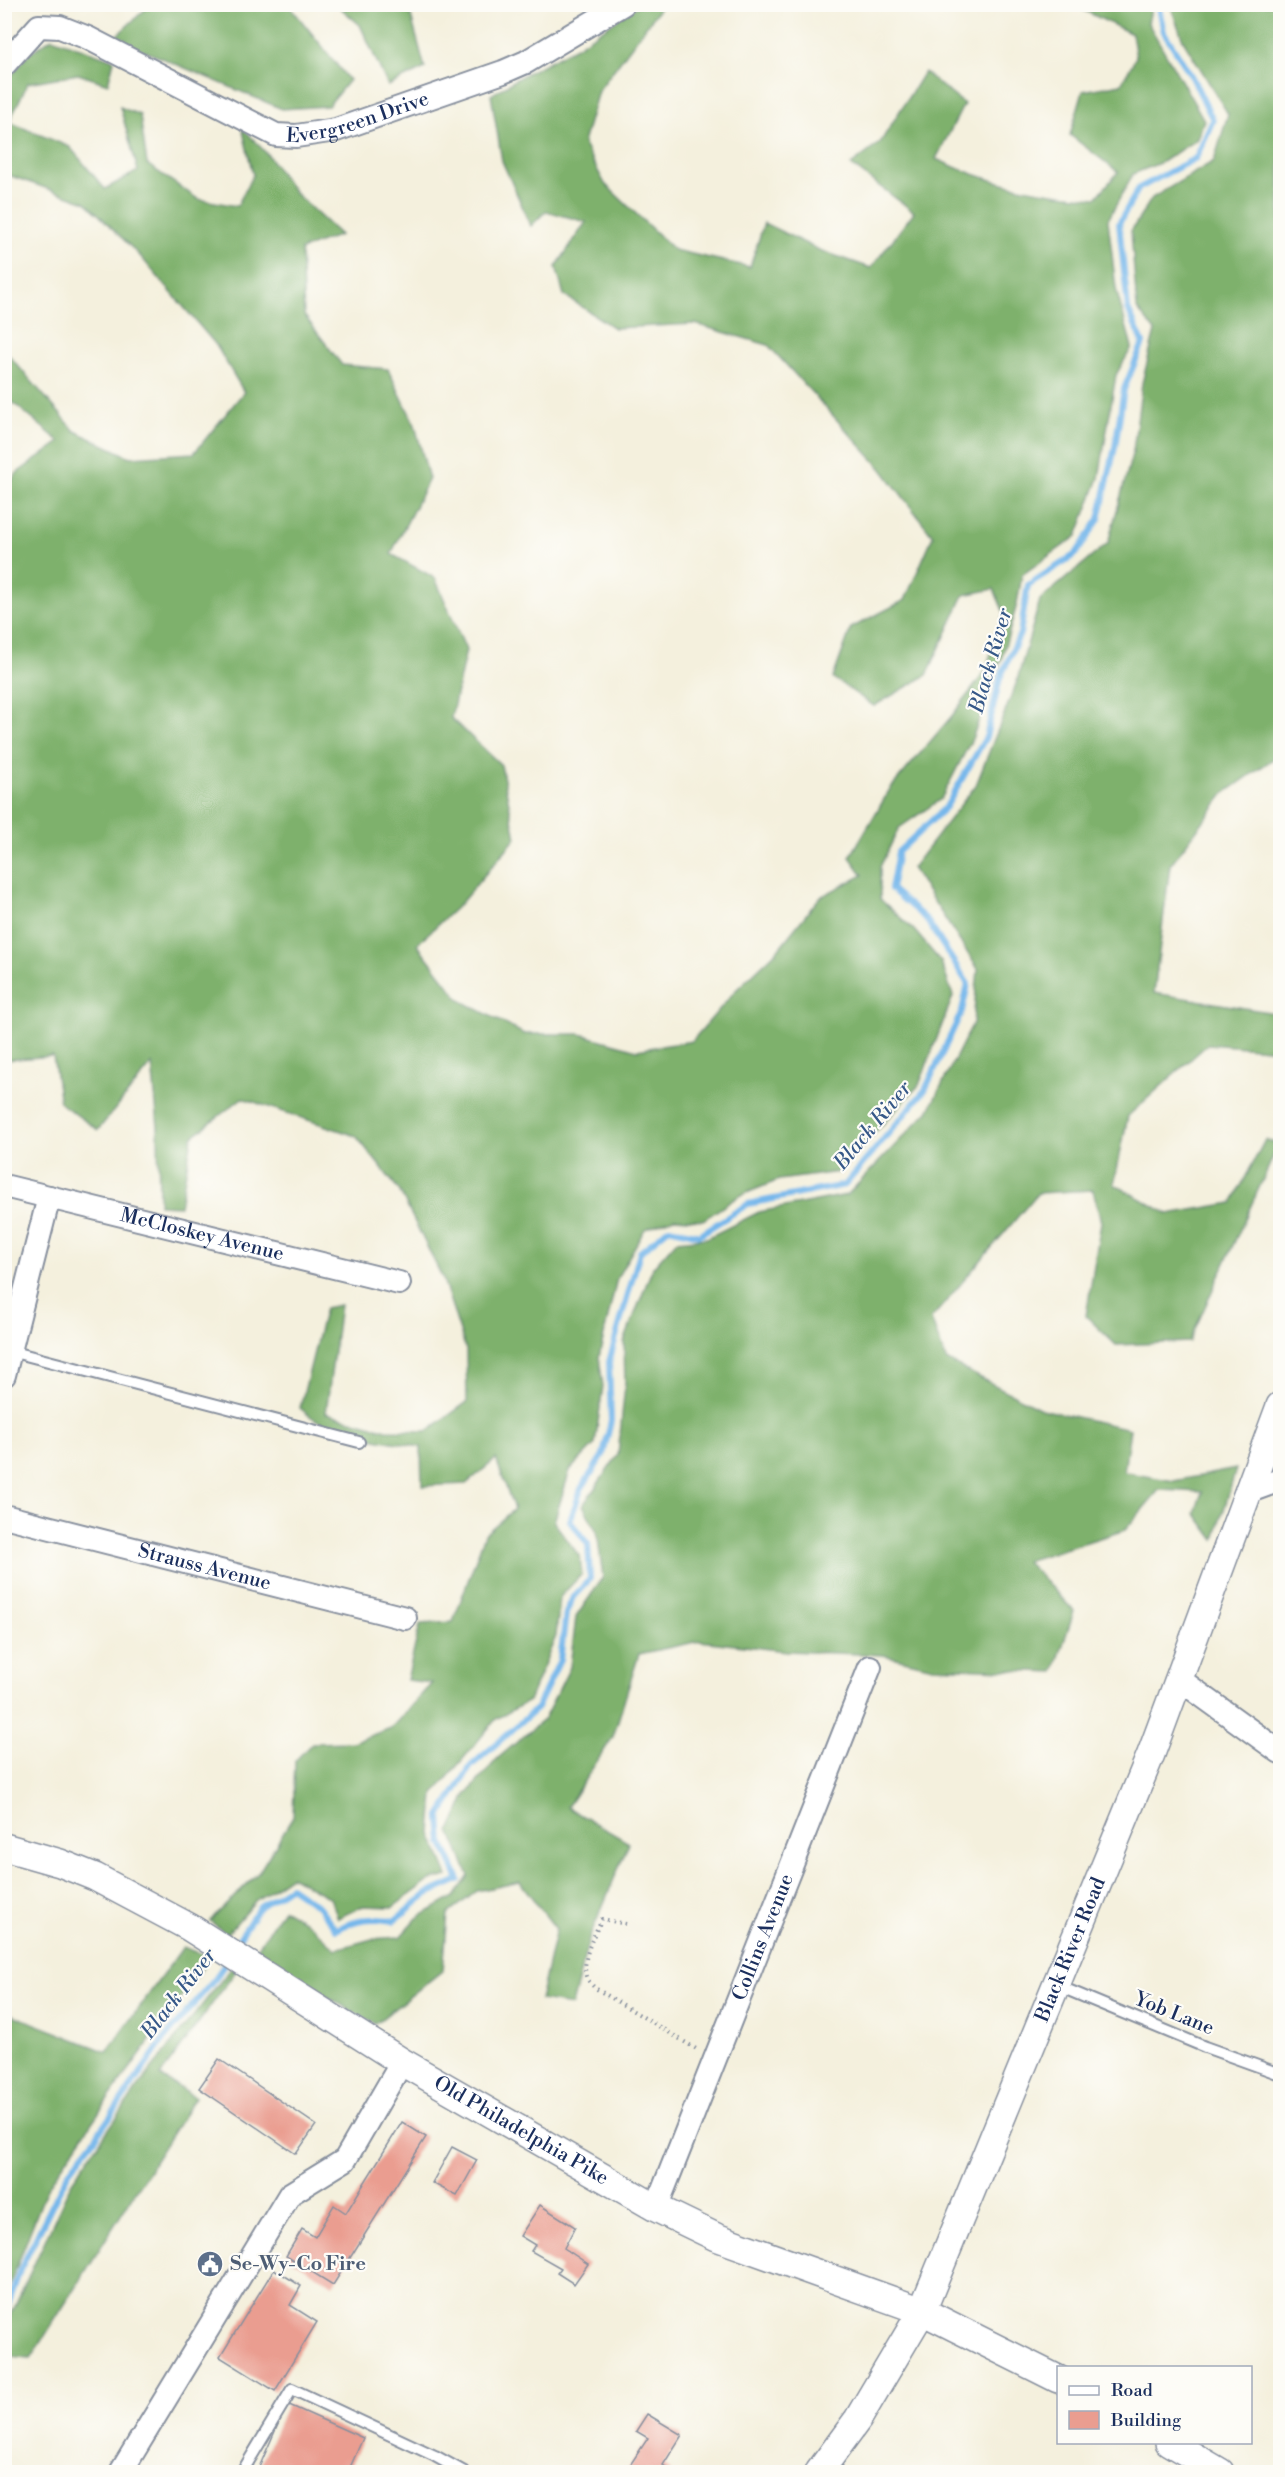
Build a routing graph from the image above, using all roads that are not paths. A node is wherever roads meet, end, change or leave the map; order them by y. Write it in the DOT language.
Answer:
graph roads {
  1 [pos="623,4"];
  2 [pos="4,65"];
  3 [pos="4,1186"];
  4 [pos="49,1197"];
  5 [pos="399,1283"];
  6 [pos="10,1351"];
  7 [pos="4,1375"];
  8 [pos="1281,1406"];
  9 [pos="359,1442"];
  10 [pos="1281,1480"];
  11 [pos="1250,1491"];
  12 [pos="4,1516"];
  13 [pos="405,1618"];
  14 [pos="870,1667"];
  15 [pos="1179,1679"];
  16 [pos="1281,1752"];
  17 [pos="4,1847"];
  18 [pos="1056,1985"];
  19 [pos="402,2062"];
  20 [pos="1281,2074"];
  21 [pos="656,2208"];
  22 [pos="922,2311"];
  23 [pos="1057,2378"];
  24 [pos="1172,2444"];
  25 [pos="121,2472"];
  26 [pos="242,2472"];
  27 [pos="464,2472"];
  28 [pos="819,2472"];
  29 [pos="1220,2472"];
  1 -- 2 [label="street, Evergreen Drive"];
  3 -- 4 [label="street, McCloskey Avenue"];
  4 -- 5 [label="street, McCloskey Avenue"];
  4 -- 6 [label="street"];
  6 -- 7 [label="street"];
  6 -- 9 [label="lane"];
  8 -- 11 [label="street, Black River Road"];
  10 -- 11 [label="street"];
  11 -- 15 [label="street, Black River Road"];
  12 -- 13 [label="street, Strauss Avenue"];
  14 -- 21 [label="street, Collins Avenue"];
  15 -- 16 [label="street"];
  15 -- 18 [label="street, Black River Road"];
  17 -- 19 [label="street, Old Philadelphia Pike"];
  18 -- 20 [label="lane, Yob Lane"];
  18 -- 22 [label="street, Black River Road"];
  19 -- 21 [label="street, Old Philadelphia Pike"];
  19 -- 25 [label="street"];
  21 -- 22 [label="street, Old Philadelphia Pike"];
  22 -- 23 [label="street, Old Philadelphia Pike"];
  22 -- 28 [label="street, Black River Road"];
  24 -- 29 [label="street"];
  26 -- 27 [label="lane"];
}
